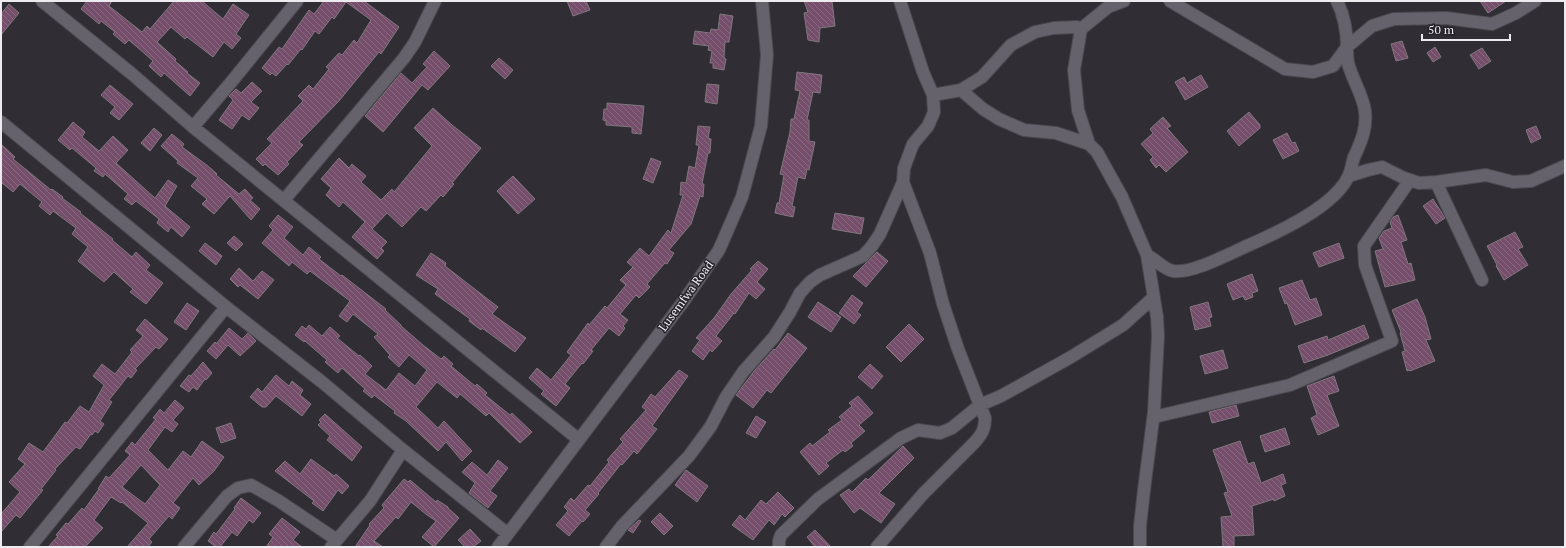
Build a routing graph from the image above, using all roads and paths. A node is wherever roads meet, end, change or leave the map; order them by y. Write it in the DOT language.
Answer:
graph roads {
  1 [pos="42,1"];
  2 [pos="297,1"];
  3 [pos="435,1"];
  4 [pos="762,1"];
  5 [pos="900,1"];
  6 [pos="1124,1"];
  7 [pos="1170,1"];
  8 [pos="1337,1"];
  9 [pos="1534,1"];
  10 [pos="1081,29"];
  11 [pos="1347,47"];
  12 [pos="962,90"];
  13 [pos="933,95"];
  14 [pos="1,122"];
  15 [pos="193,127"];
  16 [pos="1089,144"];
  17 [pos="1565,166"];
  18 [pos="1349,176"];
  19 [pos="1410,180"];
  20 [pos="903,182"];
  21 [pos="1436,182"];
  22 [pos="284,200"];
  23 [pos="1147,255"];
  24 [pos="1482,280"];
  25 [pos="1154,297"];
  26 [pos="226,307"];
  27 [pos="980,405"];
  28 [pos="1154,417"];
  29 [pos="578,439"];
  30 [pos="403,450"];
  31 [pos="508,534"];
  32 [pos="334,543"];
  33 [pos="30,547"];
  34 [pos="184,547"];
  35 [pos="498,547"];
  36 [pos="606,547"];
  37 [pos="779,547"];
  38 [pos="877,547"];
  39 [pos="1140,547"];
  1 -- 15 [label="street"];
  2 -- 15 [label="street"];
  3 -- 22 [label="street"];
  4 -- 29 [label="street, Lusemfwa Road"];
  5 -- 13 [label="street"];
  6 -- 10 [label="street"];
  7 -- 11 [label="street"];
  8 -- 11 [label="street"];
  9 -- 11 [label="street"];
  10 -- 12 [label="street"];
  10 -- 16 [label="street"];
  11 -- 18 [label="street"];
  12 -- 13 [label="street"];
  12 -- 16 [label="street"];
  13 -- 20 [label="street"];
  14 -- 26 [label="street"];
  15 -- 22 [label="street"];
  16 -- 23 [label="street"];
  17 -- 21 [label="street"];
  18 -- 19 [label="street"];
  18 -- 23 [label="street"];
  19 -- 21 [label="street"];
  19 -- 28 [label="street"];
  20 -- 27 [label="street"];
  20 -- 36 [label="street"];
  21 -- 24 [label="street"];
  22 -- 29 [label="street"];
  23 -- 25 [label="street"];
  25 -- 27 [label="street"];
  25 -- 28 [label="street"];
  26 -- 30 [label="street"];
  26 -- 33 [label="street"];
  27 -- 37 [label="street"];
  27 -- 38 [label="street"];
  28 -- 39 [label="street"];
  29 -- 31 [label="street, Lusemfwa Road"];
  30 -- 31 [label="street"];
  30 -- 32 [label="street"];
  31 -- 35 [label="street, Lusemfwa Road"];
  32 -- 34 [label="street"];
}
